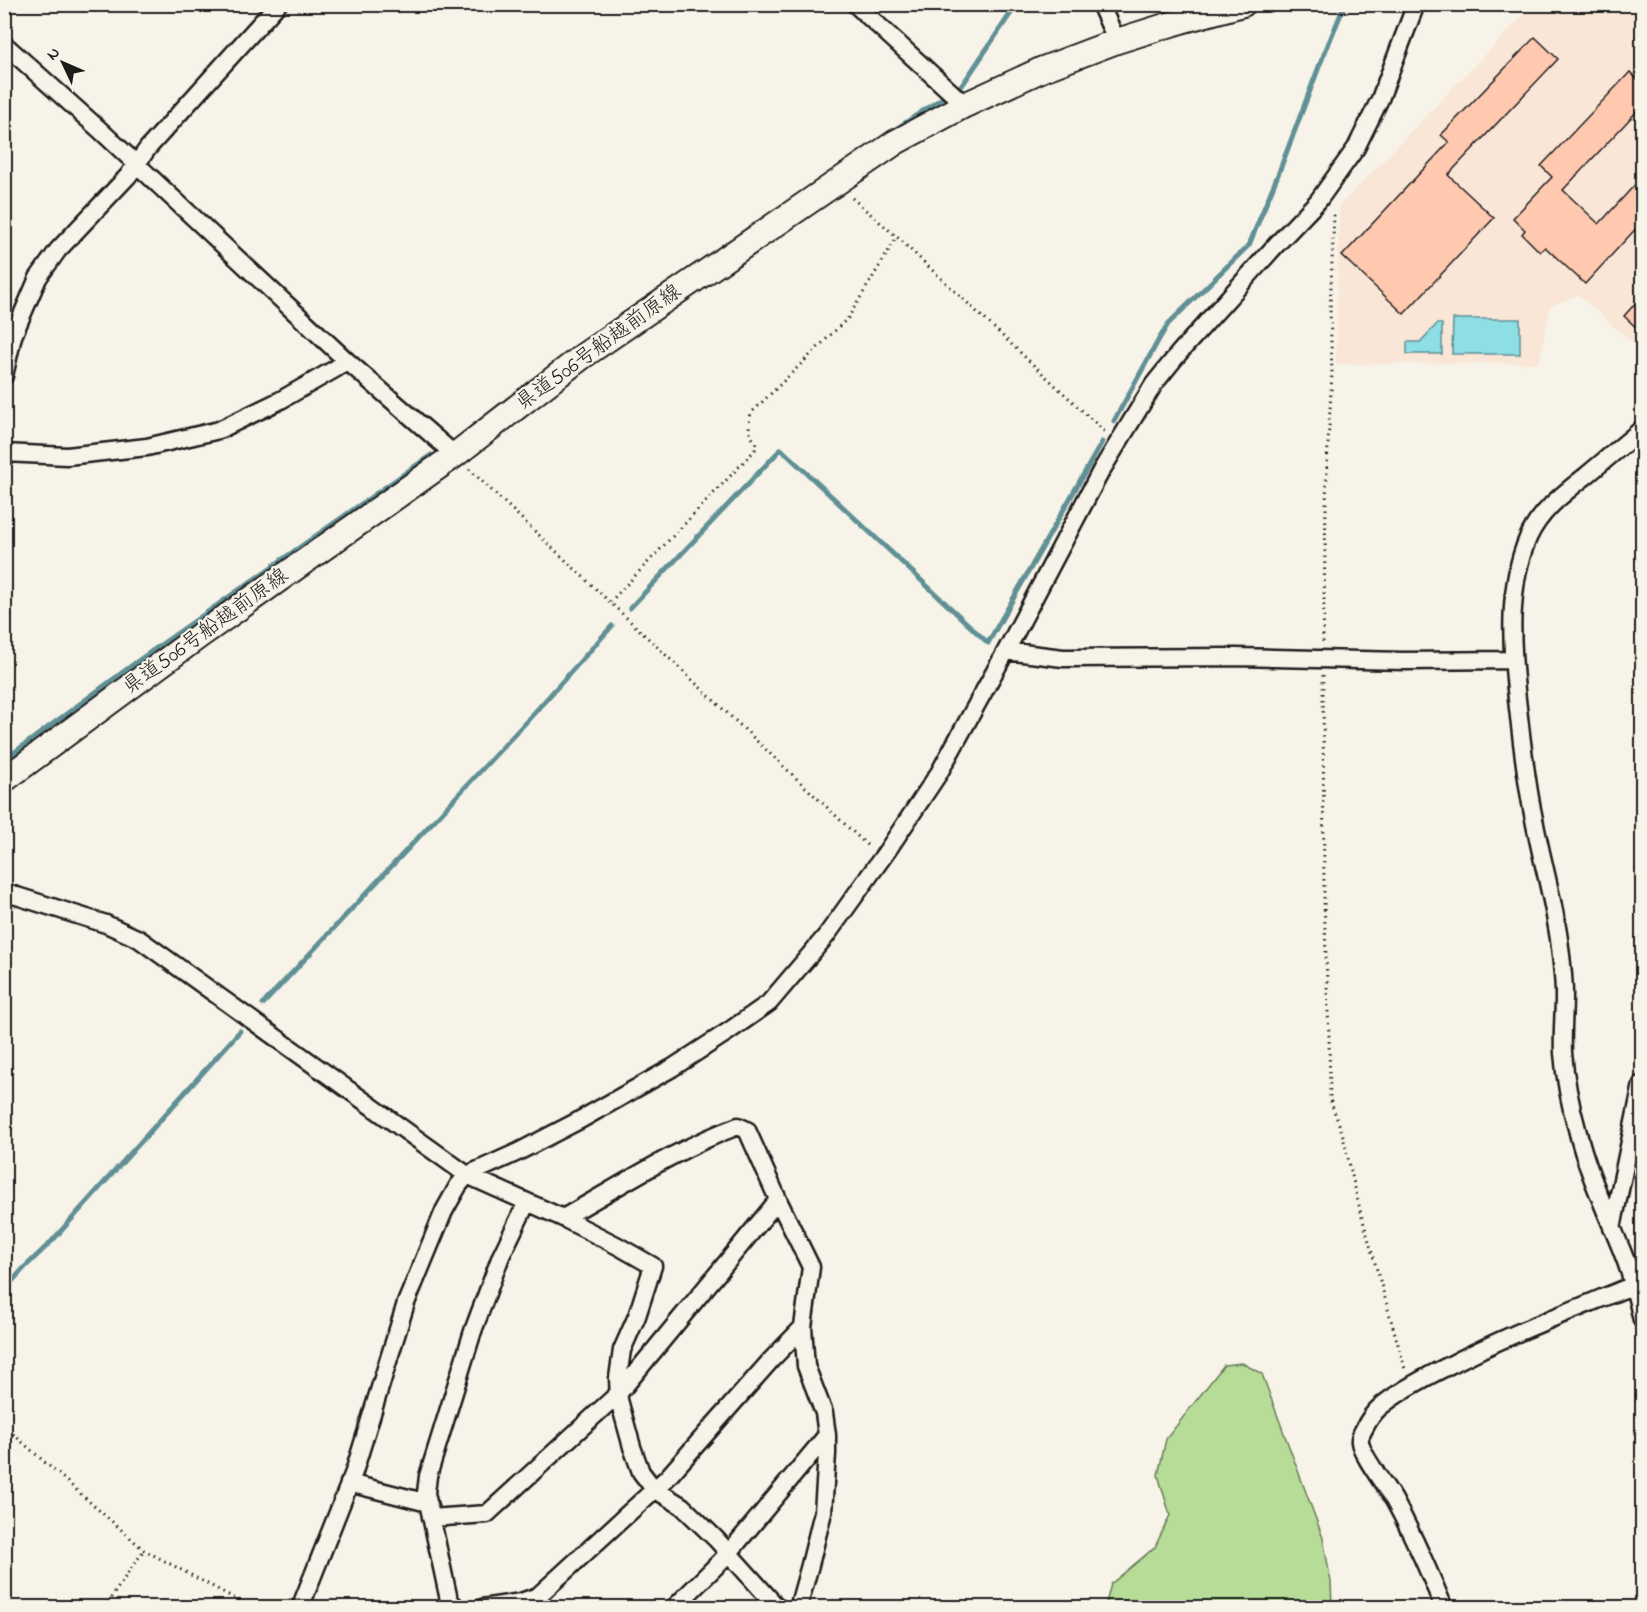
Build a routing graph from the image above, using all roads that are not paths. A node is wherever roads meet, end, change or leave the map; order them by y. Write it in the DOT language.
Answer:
graph roads {
  1 [pos="278,4"];
  2 [pos="855,4"];
  3 [pos="1100,4"];
  4 [pos="1243,4"];
  5 [pos="1416,4"];
  6 [pos="1117,41"];
  7 [pos="4,44"];
  8 [pos="965,105"];
  9 [pos="136,164"];
  10 [pos="347,361"];
  11 [pos="4,376"];
  12 [pos="1642,429"];
  13 [pos="4,453"];
  14 [pos="455,455"];
  15 [pos="1006,651"];
  16 [pos="1513,660"];
  17 [pos="4,780"];
  18 [pos="4,892"];
  19 [pos="1642,1084"];
  20 [pos="467,1175"];
  21 [pos="778,1200"];
  22 [pos="527,1202"];
  23 [pos="563,1218"];
  24 [pos="1612,1229"];
  25 [pos="1638,1282"];
  26 [pos="1642,1320"];
  27 [pos="802,1327"];
  28 [pos="619,1393"];
  29 [pos="827,1435"];
  30 [pos="349,1483"];
  31 [pos="654,1489"];
  32 [pos="429,1510"];
  33 [pos="728,1554"];
  34 [pos="300,1608"];
  35 [pos="457,1608"];
  36 [pos="482,1608"];
  37 [pos="674,1608"];
  38 [pos="778,1608"];
  39 [pos="798,1608"];
  40 [pos="1444,1608"];
  1 -- 9 [label="street"];
  2 -- 8 [label="street"];
  3 -- 6 [label="street"];
  4 -- 6 [label="main road, 県道506号船越前原線"];
  5 -- 15 [label="street"];
  6 -- 8 [label="main road, 県道506号船越前原線"];
  7 -- 9 [label="street"];
  8 -- 14 [label="main road, 県道506号船越前原線"];
  9 -- 10 [label="street"];
  9 -- 11 [label="street"];
  10 -- 13 [label="street"];
  10 -- 14 [label="street"];
  12 -- 16 [label="street"];
  14 -- 17 [label="main road, 県道506号船越前原線"];
  15 -- 16 [label="street"];
  15 -- 20 [label="street"];
  16 -- 24 [label="street"];
  18 -- 20 [label="street"];
  19 -- 24 [label="street"];
  20 -- 22 [label="street"];
  20 -- 30 [label="street"];
  21 -- 23 [label="street"];
  21 -- 27 [label="street"];
  21 -- 28 [label="street"];
  22 -- 23 [label="street"];
  22 -- 32 [label="street"];
  23 -- 28 [label="street"];
  24 -- 25 [label="street"];
  25 -- 26 [label="street"];
  25 -- 40 [label="street"];
  27 -- 29 [label="street"];
  27 -- 31 [label="street"];
  28 -- 31 [label="street"];
  28 -- 32 [label="street"];
  29 -- 33 [label="street"];
  29 -- 39 [label="street"];
  30 -- 32 [label="street"];
  30 -- 34 [label="street"];
  31 -- 33 [label="street"];
  31 -- 36 [label="street"];
  32 -- 35 [label="street"];
  33 -- 37 [label="street"];
  33 -- 38 [label="street"];
}
